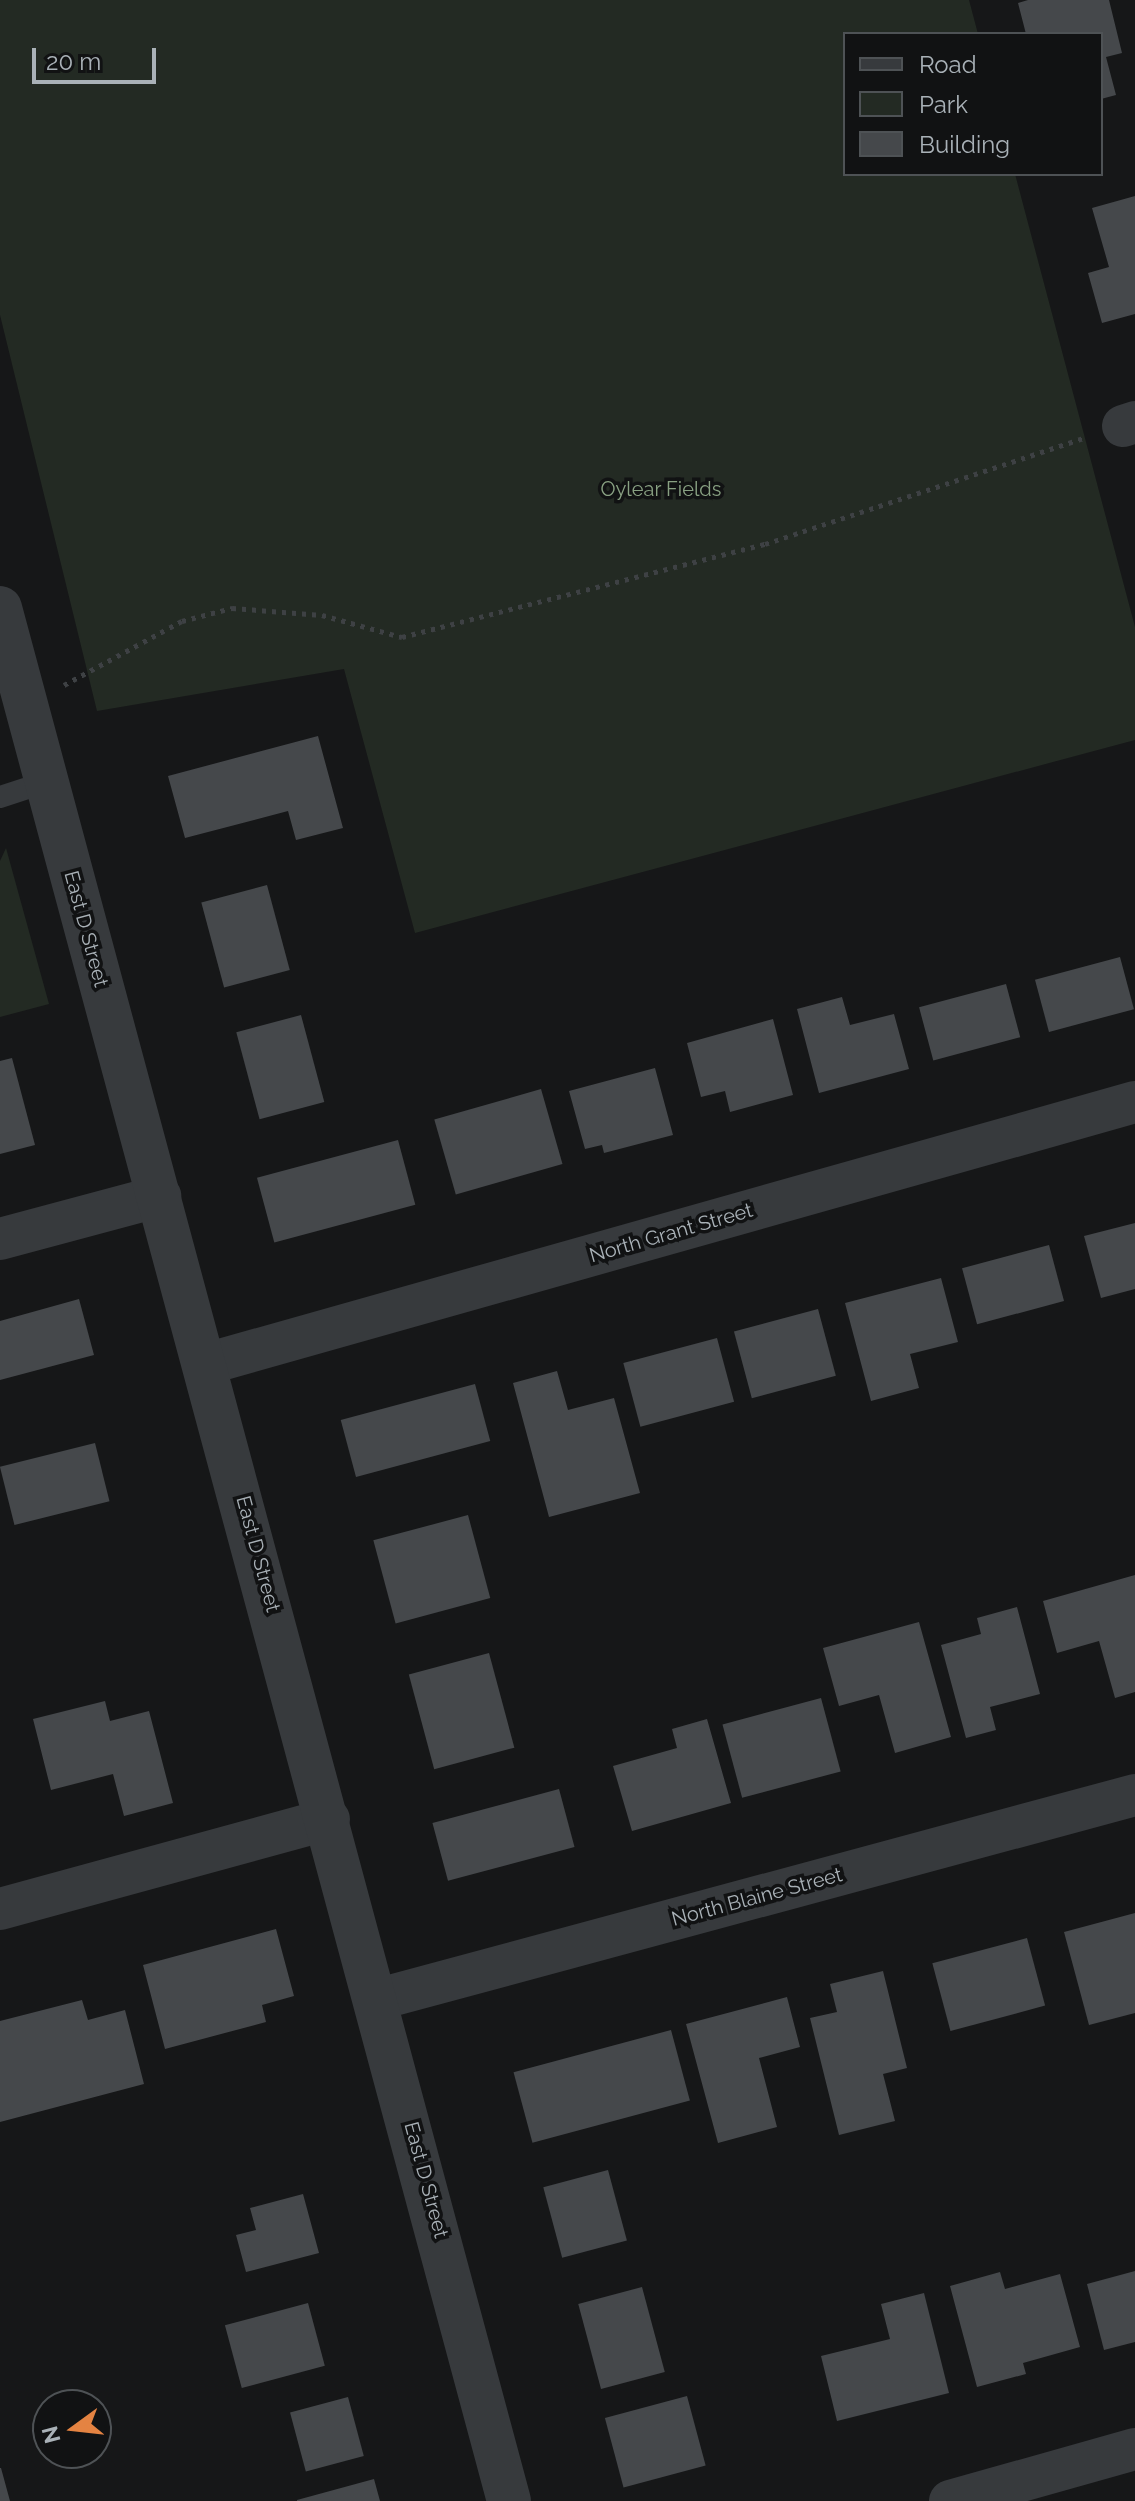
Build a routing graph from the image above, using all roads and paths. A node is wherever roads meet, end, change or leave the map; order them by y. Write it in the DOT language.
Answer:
graph roads {
  1 [pos="1129,424"];
  2 [pos="0,608"];
  3 [pos="25,707"];
  4 [pos="46,782"];
  5 [pos="0,797"];
  6 [pos="1135,1102"];
  7 [pos="160,1196"];
  8 [pos="0,1239"];
  9 [pos="206,1364"];
  10 [pos="1135,1795"];
  11 [pos="329,1819"];
  12 [pos="0,1909"];
  13 [pos="379,1999"];
  14 [pos="1135,2449"];
  15 [pos="509,2501"];
  16 [pos="950,2501"];
  1 -- 3 [label="path"];
  2 -- 3 [label="street, East D Street"];
  3 -- 4 [label="street, East D Street"];
  4 -- 5 [label="lane"];
  4 -- 7 [label="street, East D Street"];
  6 -- 9 [label="street, North Grant Street"];
  7 -- 8 [label="street"];
  7 -- 9 [label="street, East D Street"];
  9 -- 11 [label="street, East D Street"];
  10 -- 13 [label="street, North Blaine Street"];
  11 -- 12 [label="street"];
  11 -- 13 [label="street, East D Street"];
  13 -- 15 [label="street, East D Street"];
  14 -- 16 [label="street"];
}
